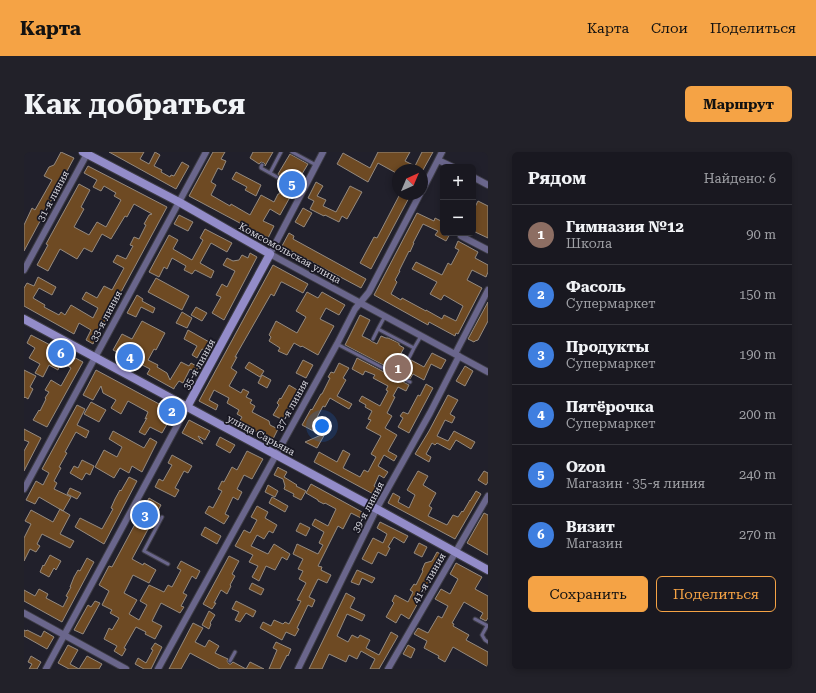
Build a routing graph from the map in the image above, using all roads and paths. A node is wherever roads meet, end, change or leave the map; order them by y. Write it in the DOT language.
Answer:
graph roads {
  1 [pos="206,152"];
  2 [pos="281,152"];
  3 [pos="292,152"];
  4 [pos="323,152"];
  5 [pos="442,152"];
  6 [pos="86,153"];
  7 [pos="438,160"];
  8 [pos="447,164"];
  9 [pos="262,165"];
  10 [pos="316,165"];
  11 [pos="270,173"];
  12 [pos="277,177"];
  13 [pos="428,179"];
  14 [pos="476,179"];
  15 [pos="488,185"];
  16 [pos="295,187"];
  17 [pos="303,191"];
  18 [pos="417,200"];
  19 [pos="179,202"];
  20 [pos="461,236"];
  21 [pos="488,250"];
  22 [pos="270,254"];
  23 [pos="24,270"];
  24 [pos="488,290"];
  25 [pos="360,303"];
  26 [pos="384,316"];
  27 [pos="24,319"];
  28 [pos="378,329"];
  29 [pos="421,336"];
  30 [pos="372,339"];
  31 [pos="337,344"];
  32 [pos="414,348"];
  33 [pos="457,355"];
  34 [pos="95,358"];
  35 [pos="409,358"];
  36 [pos="488,372"];
  37 [pos="410,382"];
  38 [pos="187,407"];
  39 [pos="276,455"];
  40 [pos="24,489"];
  41 [pos="488,496"];
  42 [pos="377,508"];
  43 [pos="162,517"];
  44 [pos="455,552"];
  45 [pos="168,564"];
  46 [pos="488,570"];
  47 [pos="24,612"];
  48 [pos="474,619"];
  49 [pos="488,626"];
  50 [pos="65,635"];
  51 [pos="488,642"];
  52 [pos="235,652"];
  53 [pos="230,661"];
  54 [pos="46,669"];
  55 [pos="126,669"];
  56 [pos="158,669"];
  57 [pos="298,669"];
  58 [pos="388,669"];
  1 -- 19 [label="street, 33-я линия"];
  2 -- 11 [label="lane"];
  3 -- 10 [label="lane"];
  4 -- 10 [label="street, 35-я линия"];
  5 -- 7 [label="street"];
  6 -- 19 [label="main road, Комсомольская улица"];
  6 -- 23 [label="street, 31-я линия"];
  7 -- 8 [label="street"];
  7 -- 13 [label="street"];
  9 -- 11 [label="lane"];
  10 -- 17 [label="street, 35-я линия"];
  11 -- 12 [label="lane"];
  14 -- 15 [label="street"];
  16 -- 17 [label="lane"];
  17 -- 22 [label="street, 35-я линия"];
  18 -- 25 [label="street, 37-я линия"];
  19 -- 22 [label="main road, Комсомольская улица"];
  19 -- 34 [label="street, 33-я линия"];
  20 -- 21 [label="street"];
  22 -- 25 [label="street, Комсомольская улица"];
  22 -- 38 [label="main road, 35-я линия"];
  24 -- 33 [label="street, 39-я линия"];
  25 -- 26 [label="street, Комсомольская улица"];
  25 -- 31 [label="street, 37-я линия"];
  26 -- 28 [label="lane"];
  26 -- 29 [label="street, Комсомольская улица"];
  27 -- 34 [label="main road, улица Сарьяна"];
  28 -- 30 [label="lane"];
  28 -- 32 [label="lane"];
  29 -- 32 [label="lane"];
  29 -- 33 [label="street, Комсомольская улица"];
  31 -- 37 [label="lane"];
  31 -- 39 [label="street, 37-я линия"];
  32 -- 35 [label="lane"];
  33 -- 36 [label="street, Комсомольская улица"];
  33 -- 42 [label="street, 39-я линия"];
  34 -- 38 [label="main road, улица Сарьяна"];
  34 -- 40 [label="street, 33-я линия"];
  38 -- 39 [label="main road, улица Сарьяна"];
  38 -- 50 [label="street, 35-я линия"];
  39 -- 42 [label="main road, улица Сарьяна"];
  39 -- 56 [label="street, 37-я линия"];
  41 -- 44 [label="street, 41-я линия"];
  42 -- 44 [label="main road, улица Сарьяна"];
  42 -- 57 [label="street, 39-я линия"];
  43 -- 45 [label="lane"];
  44 -- 46 [label="main road, улица Сарьяна"];
  44 -- 58 [label="street, 41-я линия"];
  47 -- 50 [label="street"];
  48 -- 49 [label="lane"];
  49 -- 51 [label="lane"];
  50 -- 54 [label="street, 35-я линия"];
  50 -- 55 [label="street"];
  52 -- 53 [label="lane"];
}
